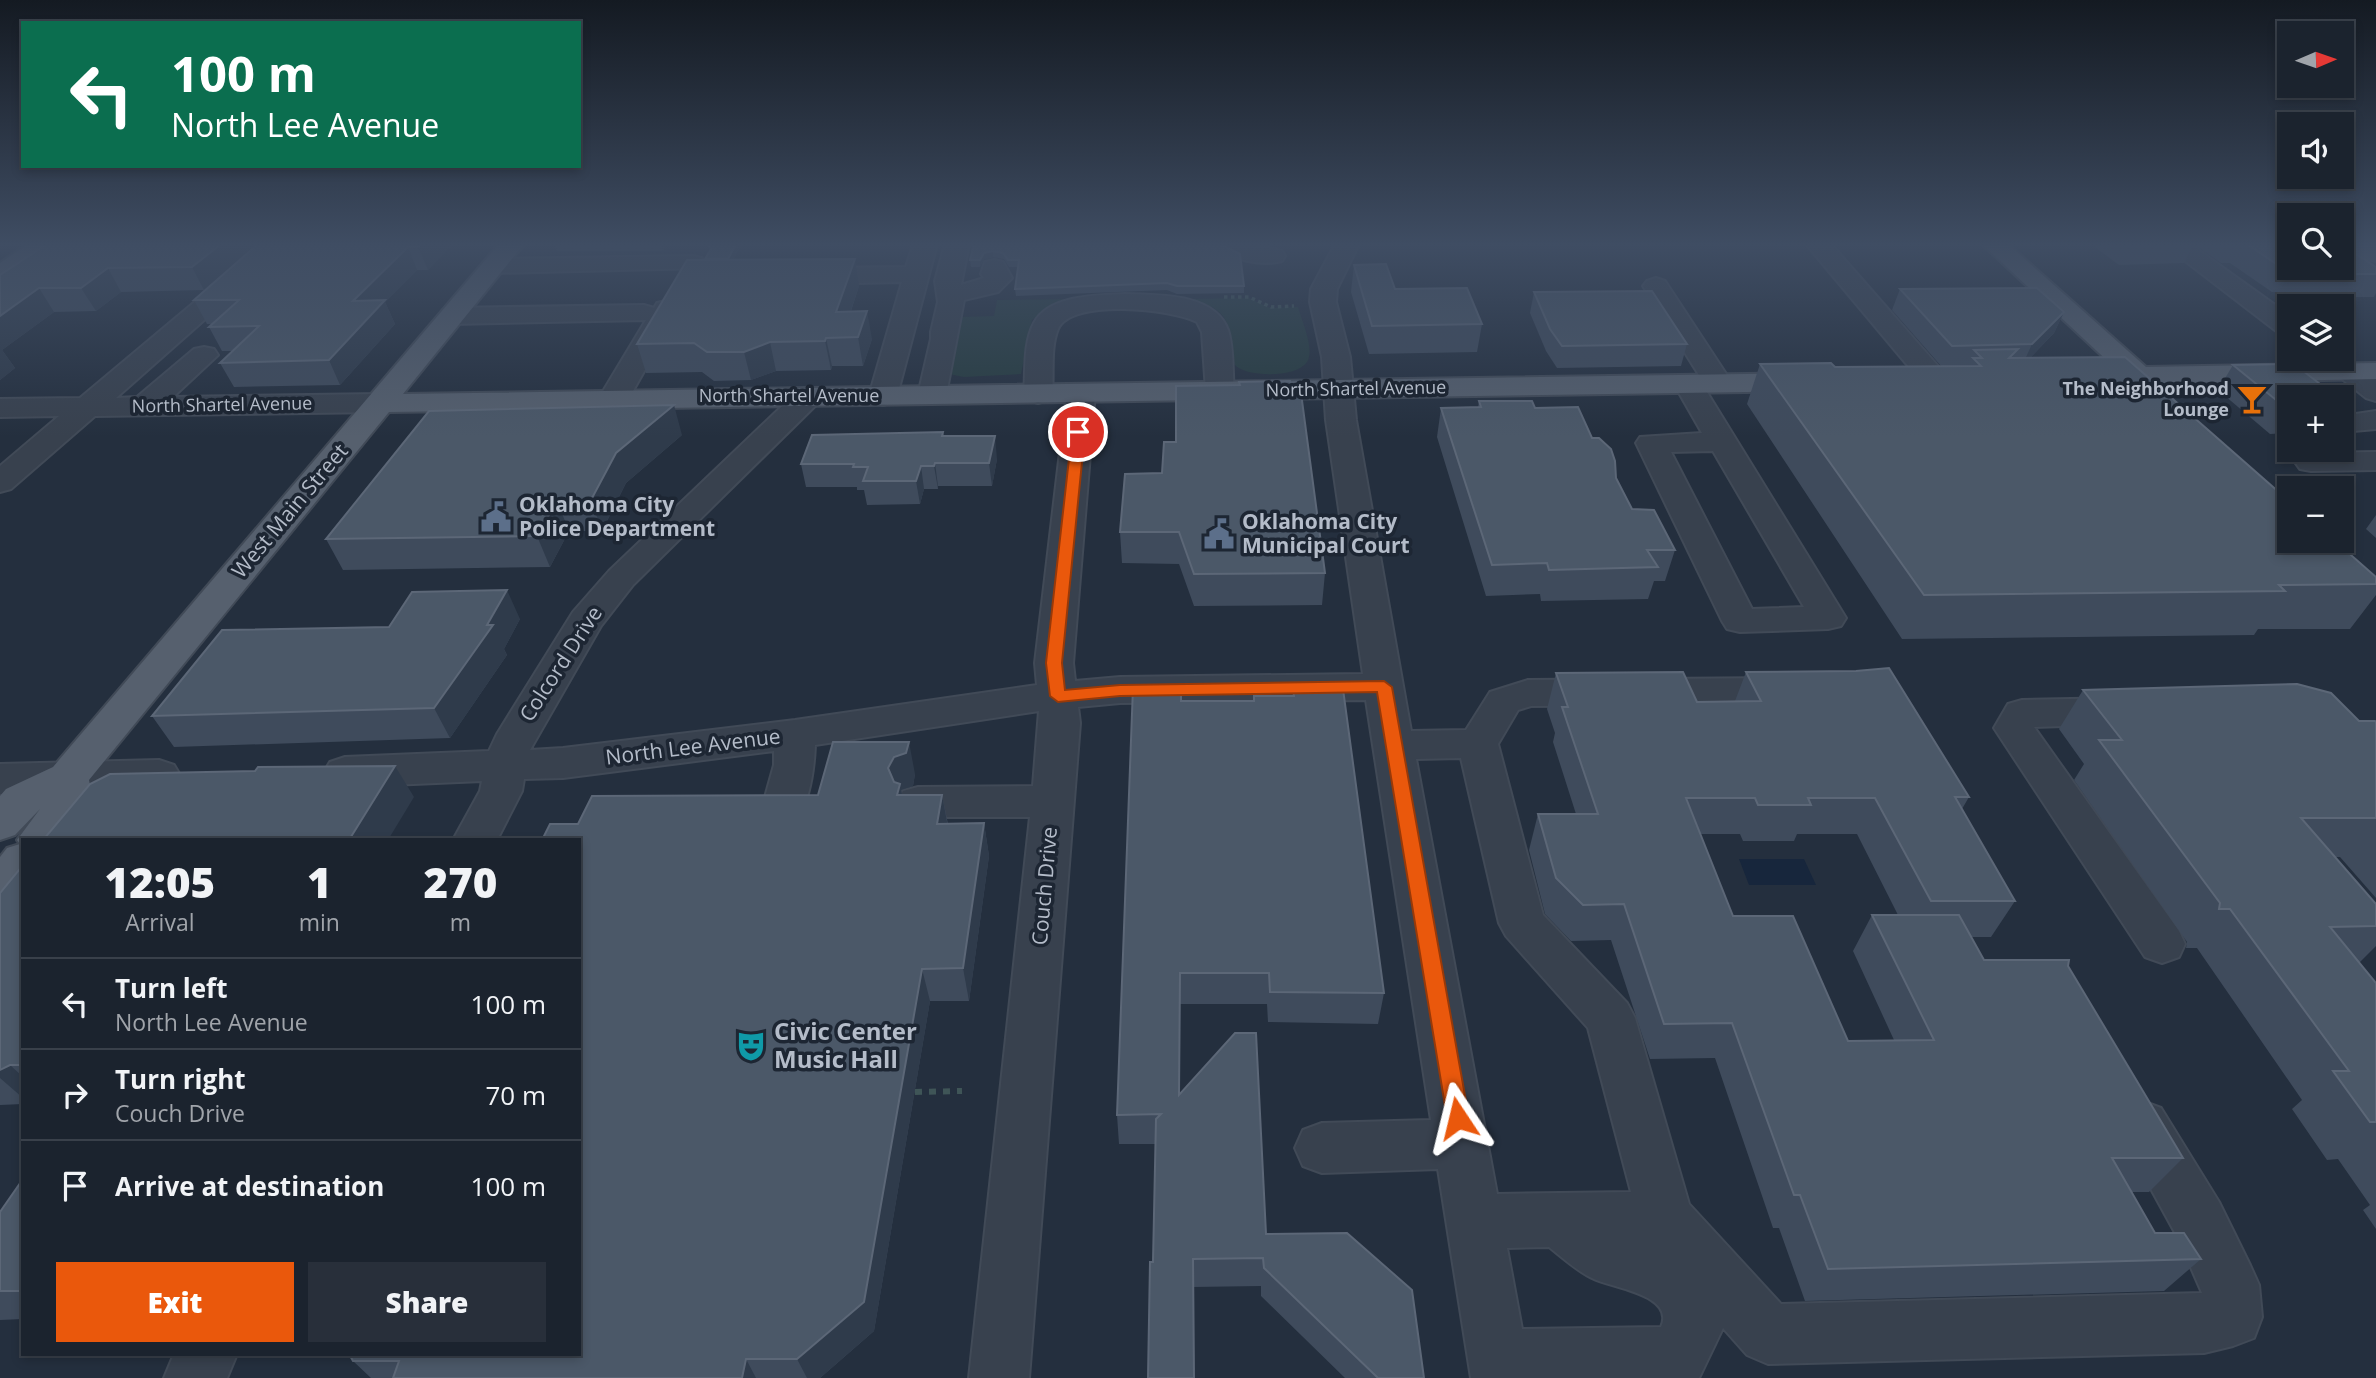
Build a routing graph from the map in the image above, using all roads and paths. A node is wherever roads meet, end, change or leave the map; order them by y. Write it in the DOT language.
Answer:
graph roads {
  1 [pos="203,308"];
  2 [pos="459,308"];
  3 [pos="670,308"];
  4 [pos="907,308"];
  5 [pos="948,308"];
  6 [pos="1078,308"];
  7 [pos="1188,308"];
  8 [pos="1325,308"];
  9 [pos="1667,308"];
  10 [pos="1880,308"];
  11 [pos="2065,308"];
  12 [pos="2262,308"];
  13 [pos="644,313"];
  14 [pos="453,316"];
  15 [pos="2277,319"];
  16 [pos="204,355"];
  17 [pos="2354,367"];
  18 [pos="2277,368"];
  19 [pos="2347,371"];
  20 [pos="2376,371"];
  21 [pos="2138,374"];
  22 [pos="2060,376"];
  23 [pos="1948,379"];
  24 [pos="1894,380"];
  25 [pos="1839,381"];
  26 [pos="1703,384"];
  27 [pos="1339,390"];
  28 [pos="1220,391"];
  29 [pos="2376,392"];
  30 [pos="1081,393"];
  31 [pos="1038,394"];
  32 [pos="932,395"];
  33 [pos="809,396"];
  34 [pos="883,396"];
  35 [pos="614,398"];
  36 [pos="380,403"];
  37 [pos="145,406"];
  38 [pos="2174,406"];
  39 [pos="87,407"];
  40 [pos="0,408"];
  41 [pos="2376,420"];
  42 [pos="2354,423"];
  43 [pos="1723,442"];
  44 [pos="2354,461"];
  45 [pos="2376,461"];
  46 [pos="0,482"];
  47 [pos="1384,687"];
  48 [pos="1826,691"];
  49 [pos="1058,696"];
  50 [pos="2158,710"];
  51 [pos="795,734"];
  52 [pos="1478,744"];
  53 [pos="1393,745"];
  54 [pos="506,766"];
  55 [pos="308,772"];
  56 [pos="197,774"];
  57 [pos="68,778"];
  58 [pos="0,779"];
  59 [pos="1053,801"];
  60 [pos="919,802"];
  61 [pos="783,808"];
  62 [pos="0,824"];
  63 [pos="41,838"];
  64 [pos="476,838"];
  65 [pos="21,862"];
  66 [pos="0,887"];
  67 [pos="2162,944"];
  68 [pos="2116,1082"];
  69 [pos="962,1091"];
  70 [pos="915,1092"];
  71 [pos="1462,1144"];
  72 [pos="1322,1148"];
  73 [pos="1666,1219"];
  74 [pos="1558,1220"];
  75 [pos="1476,1221"];
  76 [pos="205,1356"];
  77 [pos="1500,1369"];
  78 [pos="194,1378"];
  79 [pos="999,1378"];
  1 -- 39 [label="street"];
  2 -- 14 [label="main road, West Main Street"];
  3 -- 35 [label="street"];
  4 -- 34 [label="street"];
  5 -- 32 [label="street"];
  6 -- 31 [label="street"];
  7 -- 28 [label="street"];
  8 -- 27 [label="street"];
  9 -- 26 [label="street"];
  10 -- 23 [label="street"];
  11 -- 21 [label="main road"];
  12 -- 15 [label="street"];
  13 -- 14 [label="street"];
  14 -- 36 [label="main road, West Main Street"];
  16 -- 37 [label="street"];
  17 -- 20 [label="main road"];
  18 -- 21 [label="main road"];
  19 -- 29 [label="street"];
  21 -- 22 [label="main road"];
  21 -- 38 [label="main road"];
  23 -- 24 [label="main road"];
  25 -- 26 [label="main road, North Shartel Avenue"];
  26 -- 27 [label="main road, North Shartel Avenue"];
  26 -- 43 [label="street"];
  27 -- 28 [label="main road, North Shartel Avenue"];
  27 -- 47 [label="street"];
  28 -- 30 [label="main road, North Shartel Avenue"];
  30 -- 31 [label="main road, North Shartel Avenue"];
  30 -- 49 [label="street, Couch Drive"];
  31 -- 32 [label="main road, North Shartel Avenue"];
  32 -- 34 [label="main road, North Shartel Avenue"];
  33 -- 34 [label="main road, North Shartel Avenue"];
  33 -- 35 [label="main road, North Shartel Avenue"];
  33 -- 54 [label="street, Colcord Drive"];
  35 -- 36 [label="main road, North Shartel Avenue"];
  36 -- 37 [label="street, North Shartel Avenue"];
  36 -- 57 [label="main road, West Main Street"];
  37 -- 39 [label="street, North Shartel Avenue"];
  39 -- 40 [label="street, North Shartel Avenue"];
  39 -- 46 [label="street"];
  41 -- 42 [label="street"];
  43 -- 43 [label="street"];
  44 -- 45 [label="street"];
  47 -- 49 [label="street, North Lee Avenue"];
  47 -- 53 [label="street"];
  48 -- 52 [label="street"];
  49 -- 51 [label="street, North Lee Avenue"];
  49 -- 59 [label="street, Couch Drive"];
  50 -- 67 [label="street"];
  51 -- 54 [label="street, North Lee Avenue"];
  51 -- 61 [label="street"];
  52 -- 53 [label="street"];
  52 -- 73 [label="street"];
  53 -- 71 [label="street"];
  54 -- 55 [label="street, North Lee Avenue"];
  54 -- 64 [label="street, Colcord Drive"];
  56 -- 57 [label="street"];
  57 -- 58 [label="street"];
  57 -- 62 [label="main road, West Main Street"];
  57 -- 63 [label="main road"];
  59 -- 60 [label="street"];
  59 -- 79 [label="street, Couch Drive"];
  65 -- 66 [label="main road"];
  68 -- 73 [label="street"];
  69 -- 70 [label="path"];
  71 -- 72 [label="street"];
  71 -- 75 [label="street"];
  73 -- 74 [label="street"];
  74 -- 75 [label="street"];
  74 -- 77 [label="street"];
  75 -- 77 [label="street"];
  76 -- 78 [label="street"];
}
